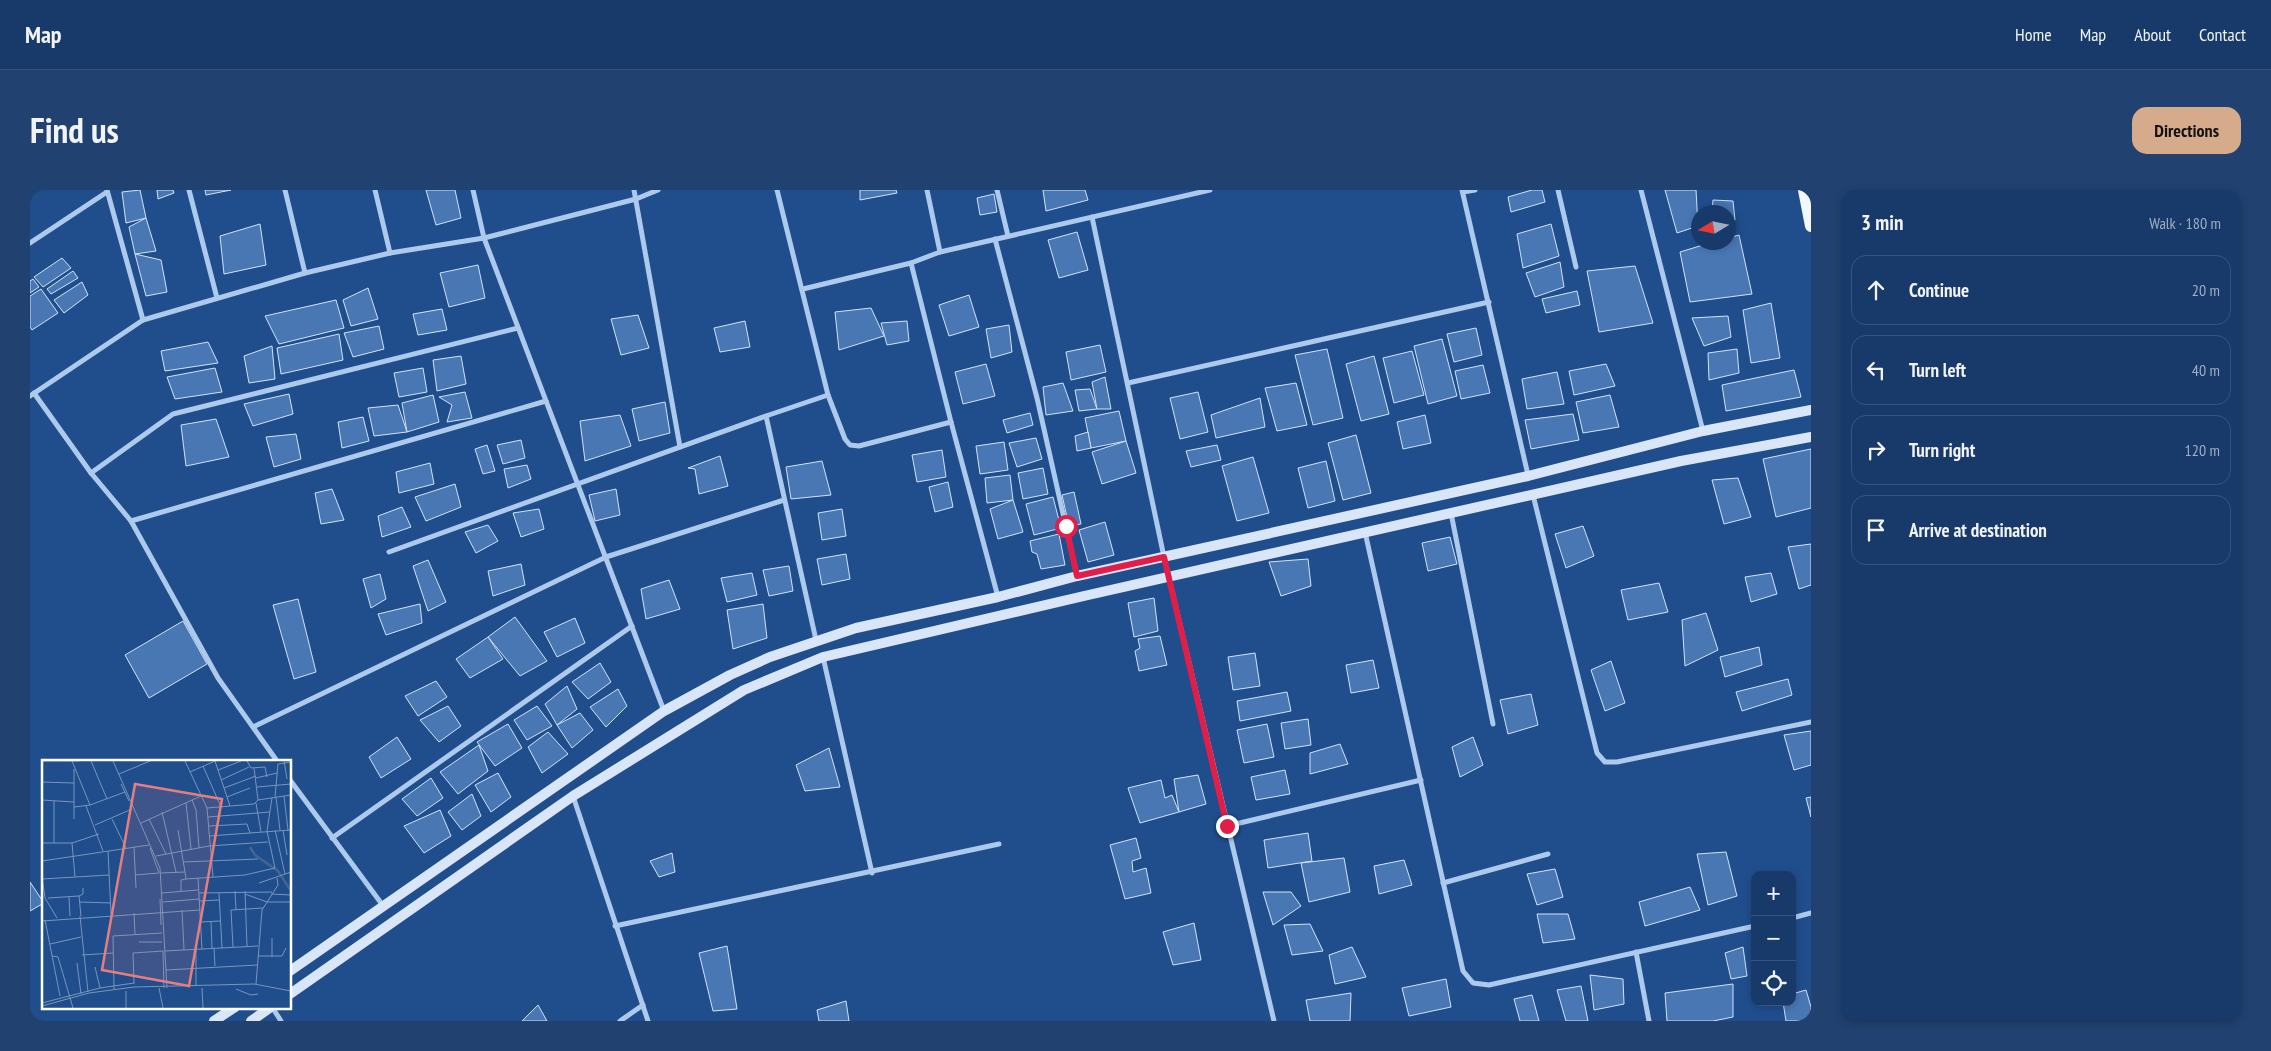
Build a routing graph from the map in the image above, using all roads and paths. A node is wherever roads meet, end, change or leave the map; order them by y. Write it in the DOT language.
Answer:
graph roads {
  1 [pos="189,190"];
  2 [pos="284,190"];
  3 [pos="375,190"];
  4 [pos="473,190"];
  5 [pos="634,190"];
  6 [pos="658,190"];
  7 [pos="777,190"];
  8 [pos="927,190"];
  9 [pos="997,190"];
  10 [pos="1206,190"];
  11 [pos="1475,190"];
  12 [pos="1558,190"];
  13 [pos="1641,190"];
  14 [pos="1804,190"];
  15 [pos="107,191"];
  16 [pos="1463,191"];
  17 [pos="636,199"];
  18 [pos="1092,217"];
  19 [pos="1811,226"];
  20 [pos="1008,236"];
  21 [pos="484,238"];
  22 [pos="996,239"];
  23 [pos="30,243"];
  24 [pos="940,252"];
  25 [pos="390,253"];
  26 [pos="911,263"];
  27 [pos="1576,268"];
  28 [pos="305,273"];
  29 [pos="803,290"];
  30 [pos="217,298"];
  31 [pos="1489,302"];
  32 [pos="143,320"];
  33 [pos="518,328"];
  34 [pos="1128,383"];
  35 [pos="32,394"];
  36 [pos="828,395"];
  37 [pos="546,401"];
  38 [pos="1811,410"];
  39 [pos="766,416"];
  40 [pos="950,422"];
  41 [pos="1703,431"];
  42 [pos="1811,437"];
  43 [pos="680,446"];
  44 [pos="92,473"];
  45 [pos="1528,476"];
  46 [pos="578,484"];
  47 [pos="1533,495"];
  48 [pos="784,500"];
  49 [pos="1451,513"];
  50 [pos="131,521"];
  51 [pos="1366,532"];
  52 [pos="389,552"];
  53 [pos="606,557"];
  54 [pos="1164,557"];
  55 [pos="1077,576"];
  56 [pos="1169,577"];
  57 [pos="998,597"];
  58 [pos="632,626"];
  59 [pos="816,640"];
  60 [pos="823,657"];
  61 [pos="664,711"];
  62 [pos="1811,722"];
  63 [pos="1493,724"];
  64 [pos="253,727"];
  65 [pos="276,760"];
  66 [pos="1420,780"];
  67 [pos="291,781"];
  68 [pos="573,796"];
  69 [pos="1227,826"];
  70 [pos="332,838"];
  71 [pos="999,844"];
  72 [pos="1548,854"];
  73 [pos="872,873"];
  74 [pos="1443,883"];
  75 [pos="384,907"];
  76 [pos="1811,915"];
  77 [pos="1796,917"];
  78 [pos="615,926"];
  79 [pos="1751,927"];
  80 [pos="1636,952"];
  81 [pos="291,970"];
  82 [pos="291,993"];
  83 [pos="643,1005"];
  84 [pos="234,1008"];
  85 [pos="270,1008"];
  86 [pos="273,1008"];
  87 [pos="214,1021"];
  88 [pos="250,1021"];
  89 [pos="281,1021"];
  90 [pos="620,1021"];
  91 [pos="648,1021"];
  92 [pos="1274,1021"];
  93 [pos="1649,1021"];
  1 -- 30 [label="street"];
  2 -- 28 [label="street"];
  3 -- 25 [label="street"];
  4 -- 21 [label="street"];
  5 -- 17 [label="street"];
  6 -- 17 [label="street"];
  7 -- 29 [label="street"];
  8 -- 24 [label="street"];
  9 -- 20 [label="street"];
  10 -- 18 [label="street"];
  11 -- 16 [label="street"];
  12 -- 27 [label="street"];
  13 -- 41 [label="street"];
  14 -- 19 [label="main road"];
  15 -- 23 [label="street"];
  15 -- 32 [label="street"];
  16 -- 31 [label="street"];
  17 -- 21 [label="street"];
  17 -- 43 [label="street"];
  18 -- 20 [label="street"];
  18 -- 34 [label="street"];
  20 -- 22 [label="street"];
  21 -- 25 [label="street"];
  21 -- 33 [label="street"];
  22 -- 24 [label="street"];
  22 -- 55 [label="street"];
  24 -- 26 [label="street"];
  25 -- 28 [label="street"];
  26 -- 29 [label="street"];
  26 -- 40 [label="street"];
  28 -- 30 [label="street"];
  29 -- 36 [label="street"];
  30 -- 32 [label="street"];
  31 -- 34 [label="street"];
  31 -- 45 [label="street"];
  32 -- 35 [label="street"];
  33 -- 37 [label="street"];
  33 -- 44 [label="street"];
  34 -- 54 [label="street"];
  35 -- 44 [label="street"];
  36 -- 39 [label="street"];
  36 -- 40 [label="street"];
  37 -- 46 [label="street"];
  37 -- 50 [label="street"];
  38 -- 41 [label="street"];
  39 -- 43 [label="street"];
  39 -- 48 [label="street"];
  40 -- 57 [label="street"];
  41 -- 45 [label="street"];
  42 -- 47 [label="street"];
  43 -- 46 [label="street"];
  44 -- 50 [label="street"];
  45 -- 54 [label="street"];
  46 -- 52 [label="street"];
  46 -- 53 [label="street"];
  47 -- 49 [label="street"];
  47 -- 62 [label="street"];
  48 -- 53 [label="street"];
  48 -- 59 [label="street"];
  49 -- 51 [label="street"];
  49 -- 63 [label="street"];
  50 -- 64 [label="street"];
  51 -- 56 [label="street"];
  51 -- 66 [label="street"];
  53 -- 58 [label="street"];
  53 -- 64 [label="street"];
  54 -- 55 [label="street"];
  54 -- 56 [label="street"];
  55 -- 57 [label="street"];
  56 -- 60 [label="street"];
  56 -- 69 [label="street"];
  57 -- 59 [label="street"];
  58 -- 61 [label="street"];
  58 -- 70 [label="street"];
  59 -- 61 [label="street"];
  60 -- 68 [label="street"];
  60 -- 73 [label="street"];
  61 -- 75 [label="street"];
  64 -- 65 [label="street"];
  66 -- 69 [label="street"];
  66 -- 74 [label="street"];
  67 -- 70 [label="street"];
  68 -- 78 [label="street"];
  68 -- 82 [label="street"];
  69 -- 92 [label="street"];
  70 -- 75 [label="street"];
  71 -- 73 [label="street"];
  72 -- 74 [label="street"];
  73 -- 78 [label="street"];
  74 -- 80 [label="street"];
  75 -- 81 [label="street"];
  76 -- 77 [label="street"];
  78 -- 83 [label="street"];
  79 -- 80 [label="street"];
  80 -- 93 [label="street"];
  83 -- 90 [label="street"];
  83 -- 91 [label="street"];
  84 -- 87 [label="street"];
  85 -- 88 [label="street"];
  86 -- 89 [label="street"];
}
